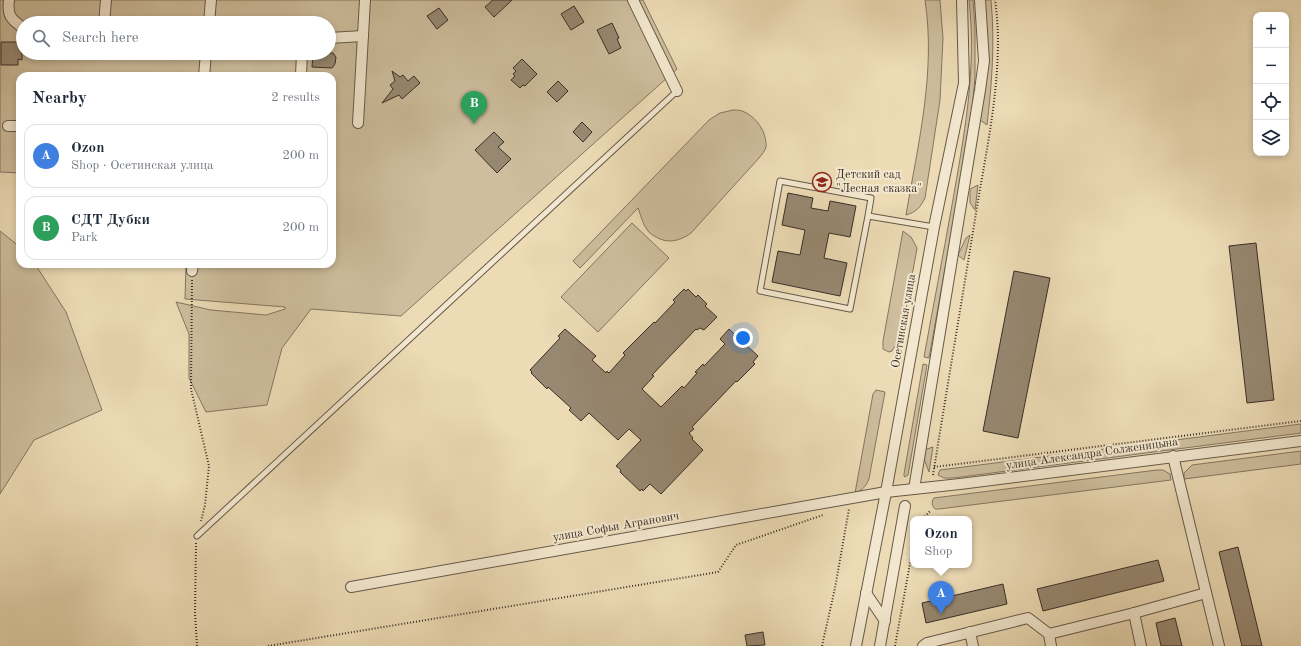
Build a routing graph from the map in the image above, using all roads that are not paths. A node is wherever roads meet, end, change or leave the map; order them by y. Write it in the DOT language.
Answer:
graph roads {
  1 [pos="9,0"];
  2 [pos="106,0"];
  3 [pos="211,0"];
  4 [pos="365,0"];
  5 [pos="633,0"];
  6 [pos="962,0"];
  7 [pos="980,0"];
  8 [pos="105,16"];
  9 [pos="210,16"];
  10 [pos="16,23"];
  11 [pos="363,36"];
  12 [pos="336,38"];
  13 [pos="205,60"];
  14 [pos="302,60"];
  15 [pos="204,72"];
  16 [pos="301,72"];
  17 [pos="677,91"];
  18 [pos="358,123"];
  19 [pos="8,126"];
  20 [pos="16,126"];
  21 [pos="868,216"];
  22 [pos="934,227"];
  23 [pos="1301,440"];
  24 [pos="1173,456"];
  25 [pos="914,489"];
  26 [pos="886,492"];
  27 [pos="905,506"];
  28 [pos="197,536"];
  29 [pos="351,587"];
  30 [pos="866,593"];
  31 [pos="1206,593"];
  32 [pos="1134,613"];
  33 [pos="885,621"];
  34 [pos="970,632"];
  35 [pos="1049,634"];
  36 [pos="856,646"];
  37 [pos="880,646"];
  38 [pos="923,646"];
  39 [pos="973,646"];
  40 [pos="1052,646"];
  41 [pos="1140,646"];
  42 [pos="1219,646"];
  1 -- 10 [label="street"];
  2 -- 8 [label="street"];
  3 -- 9 [label="street"];
  4 -- 11 [label="street"];
  5 -- 17 [label="street"];
  6 -- 22 [label="street, Осетинская улица"];
  7 -- 25 [label="street"];
  11 -- 12 [label="street"];
  11 -- 18 [label="street"];
  13 -- 15 [label="street"];
  14 -- 16 [label="street"];
  17 -- 28 [label="lane"];
  19 -- 20 [label="street"];
  21 -- 21 [label="lane"];
  21 -- 22 [label="lane"];
  22 -- 26 [label="street, Осетинская улица"];
  23 -- 24 [label="street, улица Александра Солженицына"];
  24 -- 25 [label="street, улица Александра Солженицына"];
  24 -- 31 [label="street"];
  25 -- 26 [label="street, улица Александра Солженицына"];
  26 -- 29 [label="street, улица Софьи Агранович"];
  26 -- 30 [label="street, Осетинская улица"];
  27 -- 33 [label="street"];
  30 -- 33 [label="street"];
  30 -- 36 [label="street, Осетинская улица"];
  31 -- 32 [label="street"];
  31 -- 42 [label="street"];
  32 -- 35 [label="street"];
  32 -- 41 [label="street"];
  33 -- 37 [label="street"];
  34 -- 35 [label="street"];
  34 -- 38 [label="street"];
  34 -- 39 [label="street"];
  35 -- 40 [label="street"];
}
